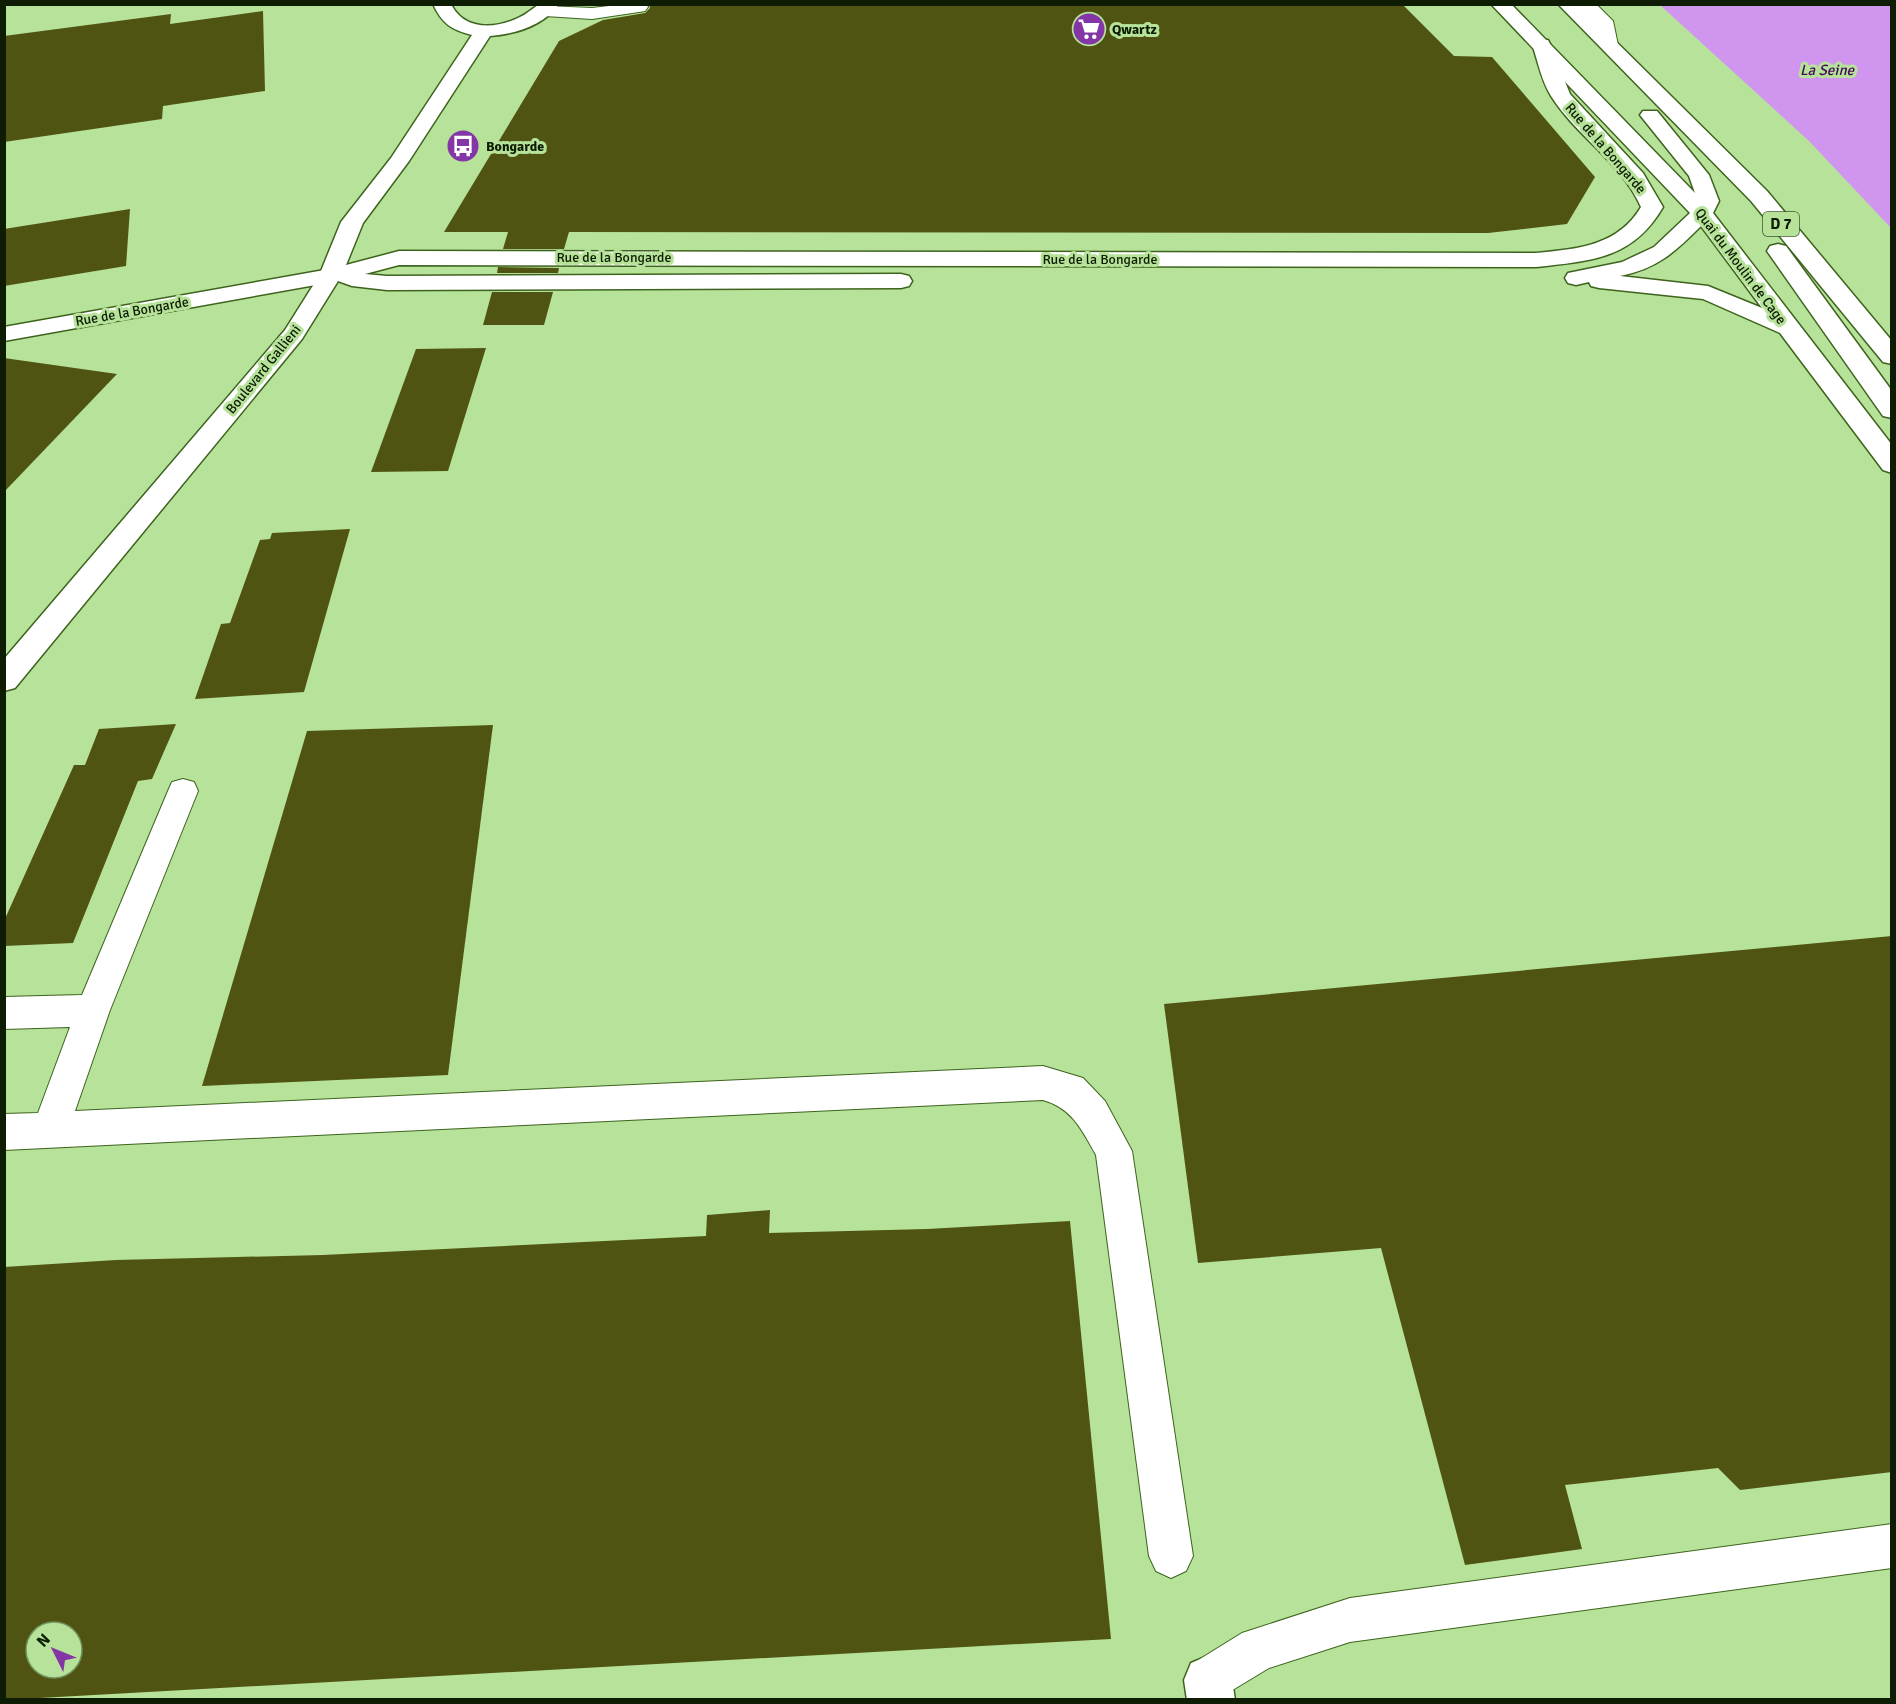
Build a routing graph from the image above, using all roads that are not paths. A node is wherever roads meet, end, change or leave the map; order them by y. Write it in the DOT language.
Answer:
graph roads {
  1 [pos="442,4"];
  2 [pos="578,4"];
  3 [pos="619,4"];
  4 [pos="1500,4"];
  5 [pos="1585,4"];
  6 [pos="639,7"];
  7 [pos="547,8"];
  8 [pos="1558,8"];
  9 [pos="483,33"];
  10 [pos="1541,44"];
  11 [pos="1609,45"];
  12 [pos="1662,99"];
  13 [pos="1702,213"];
  14 [pos="966,249"];
  15 [pos="330,276"];
  16 [pos="1576,278"];
  17 [pos="1149,280"];
  18 [pos="925,281"];
  19 [pos="960,281"];
  20 [pos="1789,328"];
  21 [pos="4,334"];
  22 [pos="1892,357"];
  23 [pos="1892,410"];
  24 [pos="1892,464"];
  25 [pos="4,680"];
  26 [pos="183,791"];
  27 [pos="93,1010"];
  28 [pos="4,1013"];
  29 [pos="50,1130"];
  30 [pos="4,1132"];
  31 [pos="1892,1546"];
  32 [pos="1171,1556"];
  33 [pos="1210,1690"];
  1 -- 9 [label="main road"];
  2 -- 3 [label="lane"];
  4 -- 10 [label="main road, Quai du Moulin de Cage"];
  5 -- 11 [label="lane"];
  6 -- 7 [label="lane"];
  7 -- 9 [label="main road"];
  8 -- 11 [label="main road, D 7"];
  8 -- 13 [label="main road"];
  9 -- 15 [label="main road, Boulevard Gallieni"];
  10 -- 13 [label="main road, Quai du Moulin de Cage"];
  10 -- 14 [label="main road, Rue de la Bongarde"];
  11 -- 12 [label="main road, D 7"];
  12 -- 22 [label="main road, D 7"];
  12 -- 23 [label="main road"];
  13 -- 16 [label="main road"];
  13 -- 20 [label="main road, Quai du Moulin de Cage"];
  14 -- 15 [label="main road, Rue de la Bongarde"];
  14 -- 19 [label="main road"];
  15 -- 18 [label="main road, Rue de la Bongarde"];
  15 -- 21 [label="main road, Rue de la Bongarde"];
  15 -- 25 [label="main road, Boulevard Gallieni"];
  16 -- 17 [label="main road, Rue de la Bongarde"];
  16 -- 20 [label="main road"];
  20 -- 24 [label="main road, Quai du Moulin de Cage"];
  26 -- 27 [label="lane"];
  27 -- 28 [label="lane"];
  27 -- 29 [label="lane"];
  29 -- 30 [label="lane"];
  29 -- 32 [label="lane"];
  31 -- 33 [label="lane"];
}
